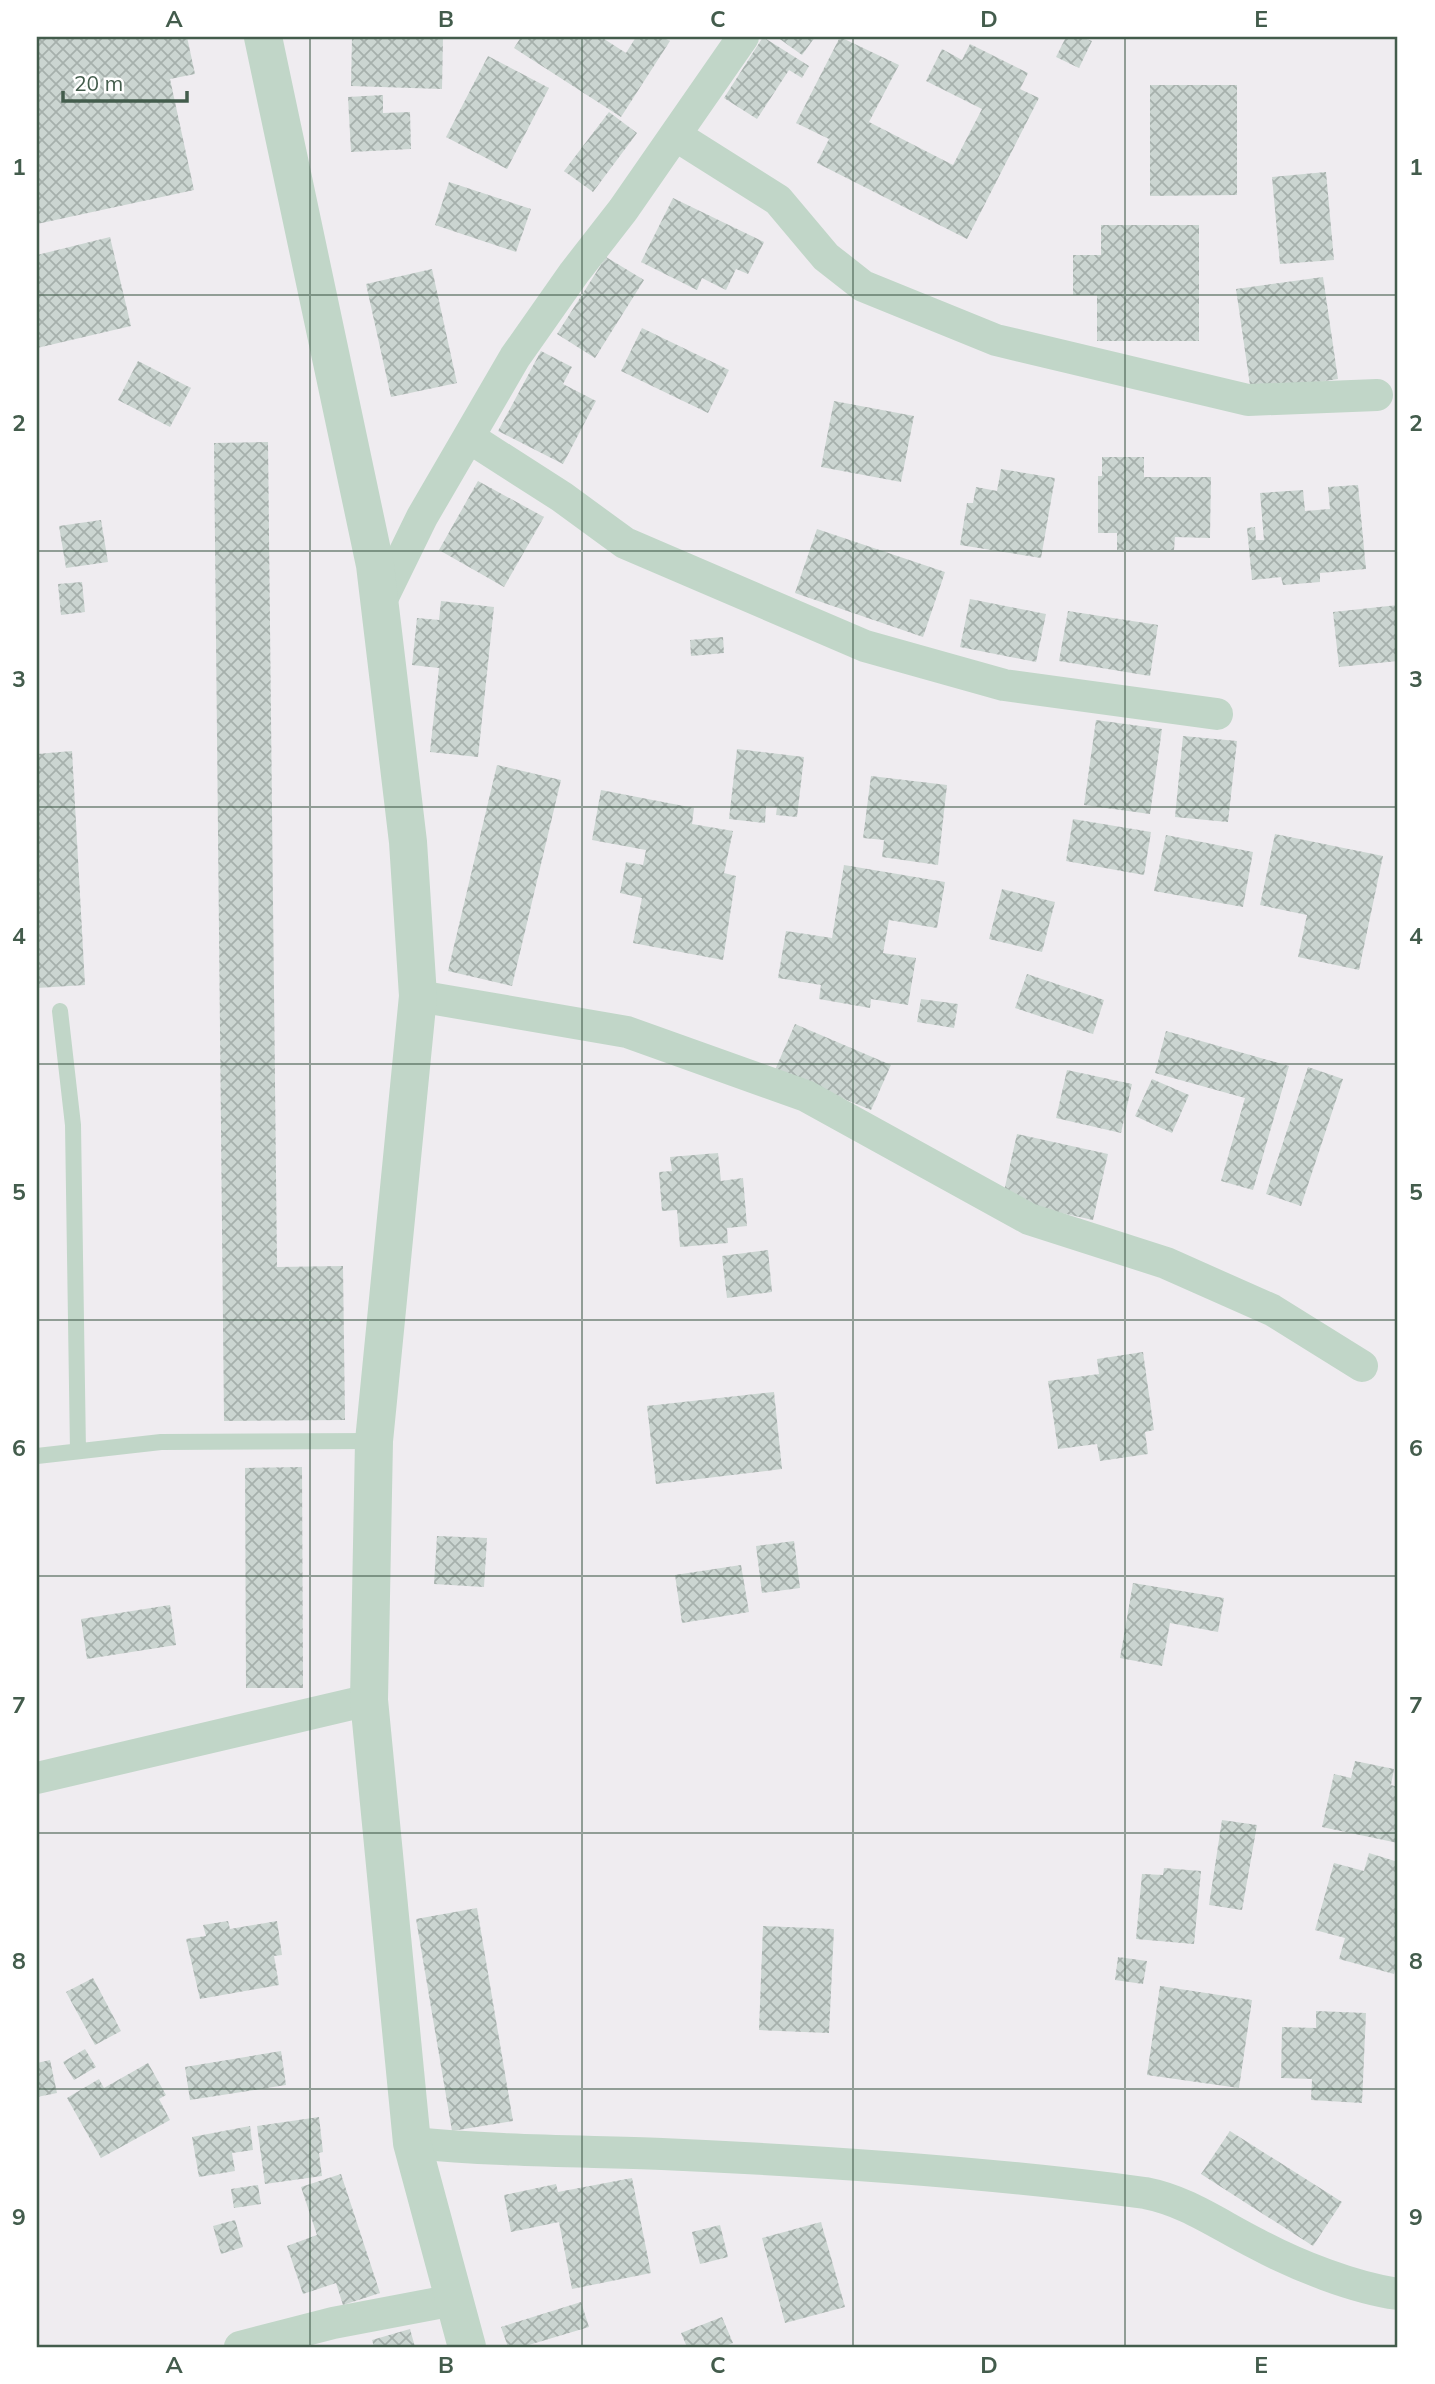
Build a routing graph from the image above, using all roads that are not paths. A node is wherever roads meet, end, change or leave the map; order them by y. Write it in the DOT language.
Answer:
graph roads {
  1 [pos="263,37"];
  2 [pos="743,37"];
  3 [pos="675,135"];
  4 [pos="1377,395"];
  5 [pos="470,438"];
  6 [pos="379,605"];
  7 [pos="1217,714"];
  8 [pos="418,996"];
  9 [pos="60,1011"];
  10 [pos="1362,1366"];
  11 [pos="374,1441"];
  12 [pos="78,1451"];
  13 [pos="37,1456"];
  14 [pos="369,1700"];
  15 [pos="37,1778"];
  16 [pos="412,2143"];
  17 [pos="1398,2294"];
  18 [pos="454,2300"];
  19 [pos="240,2347"];
  20 [pos="467,2347"];
  1 -- 6 [label="street"];
  2 -- 3 [label="street"];
  3 -- 4 [label="street"];
  3 -- 5 [label="street"];
  5 -- 6 [label="street"];
  5 -- 7 [label="street"];
  6 -- 8 [label="street"];
  8 -- 10 [label="street"];
  8 -- 11 [label="street"];
  9 -- 12 [label="lane"];
  11 -- 12 [label="lane"];
  11 -- 14 [label="street"];
  12 -- 13 [label="lane"];
  14 -- 15 [label="street"];
  14 -- 16 [label="street"];
  16 -- 17 [label="street"];
  16 -- 18 [label="street"];
  18 -- 19 [label="street"];
  18 -- 20 [label="street"];
}
